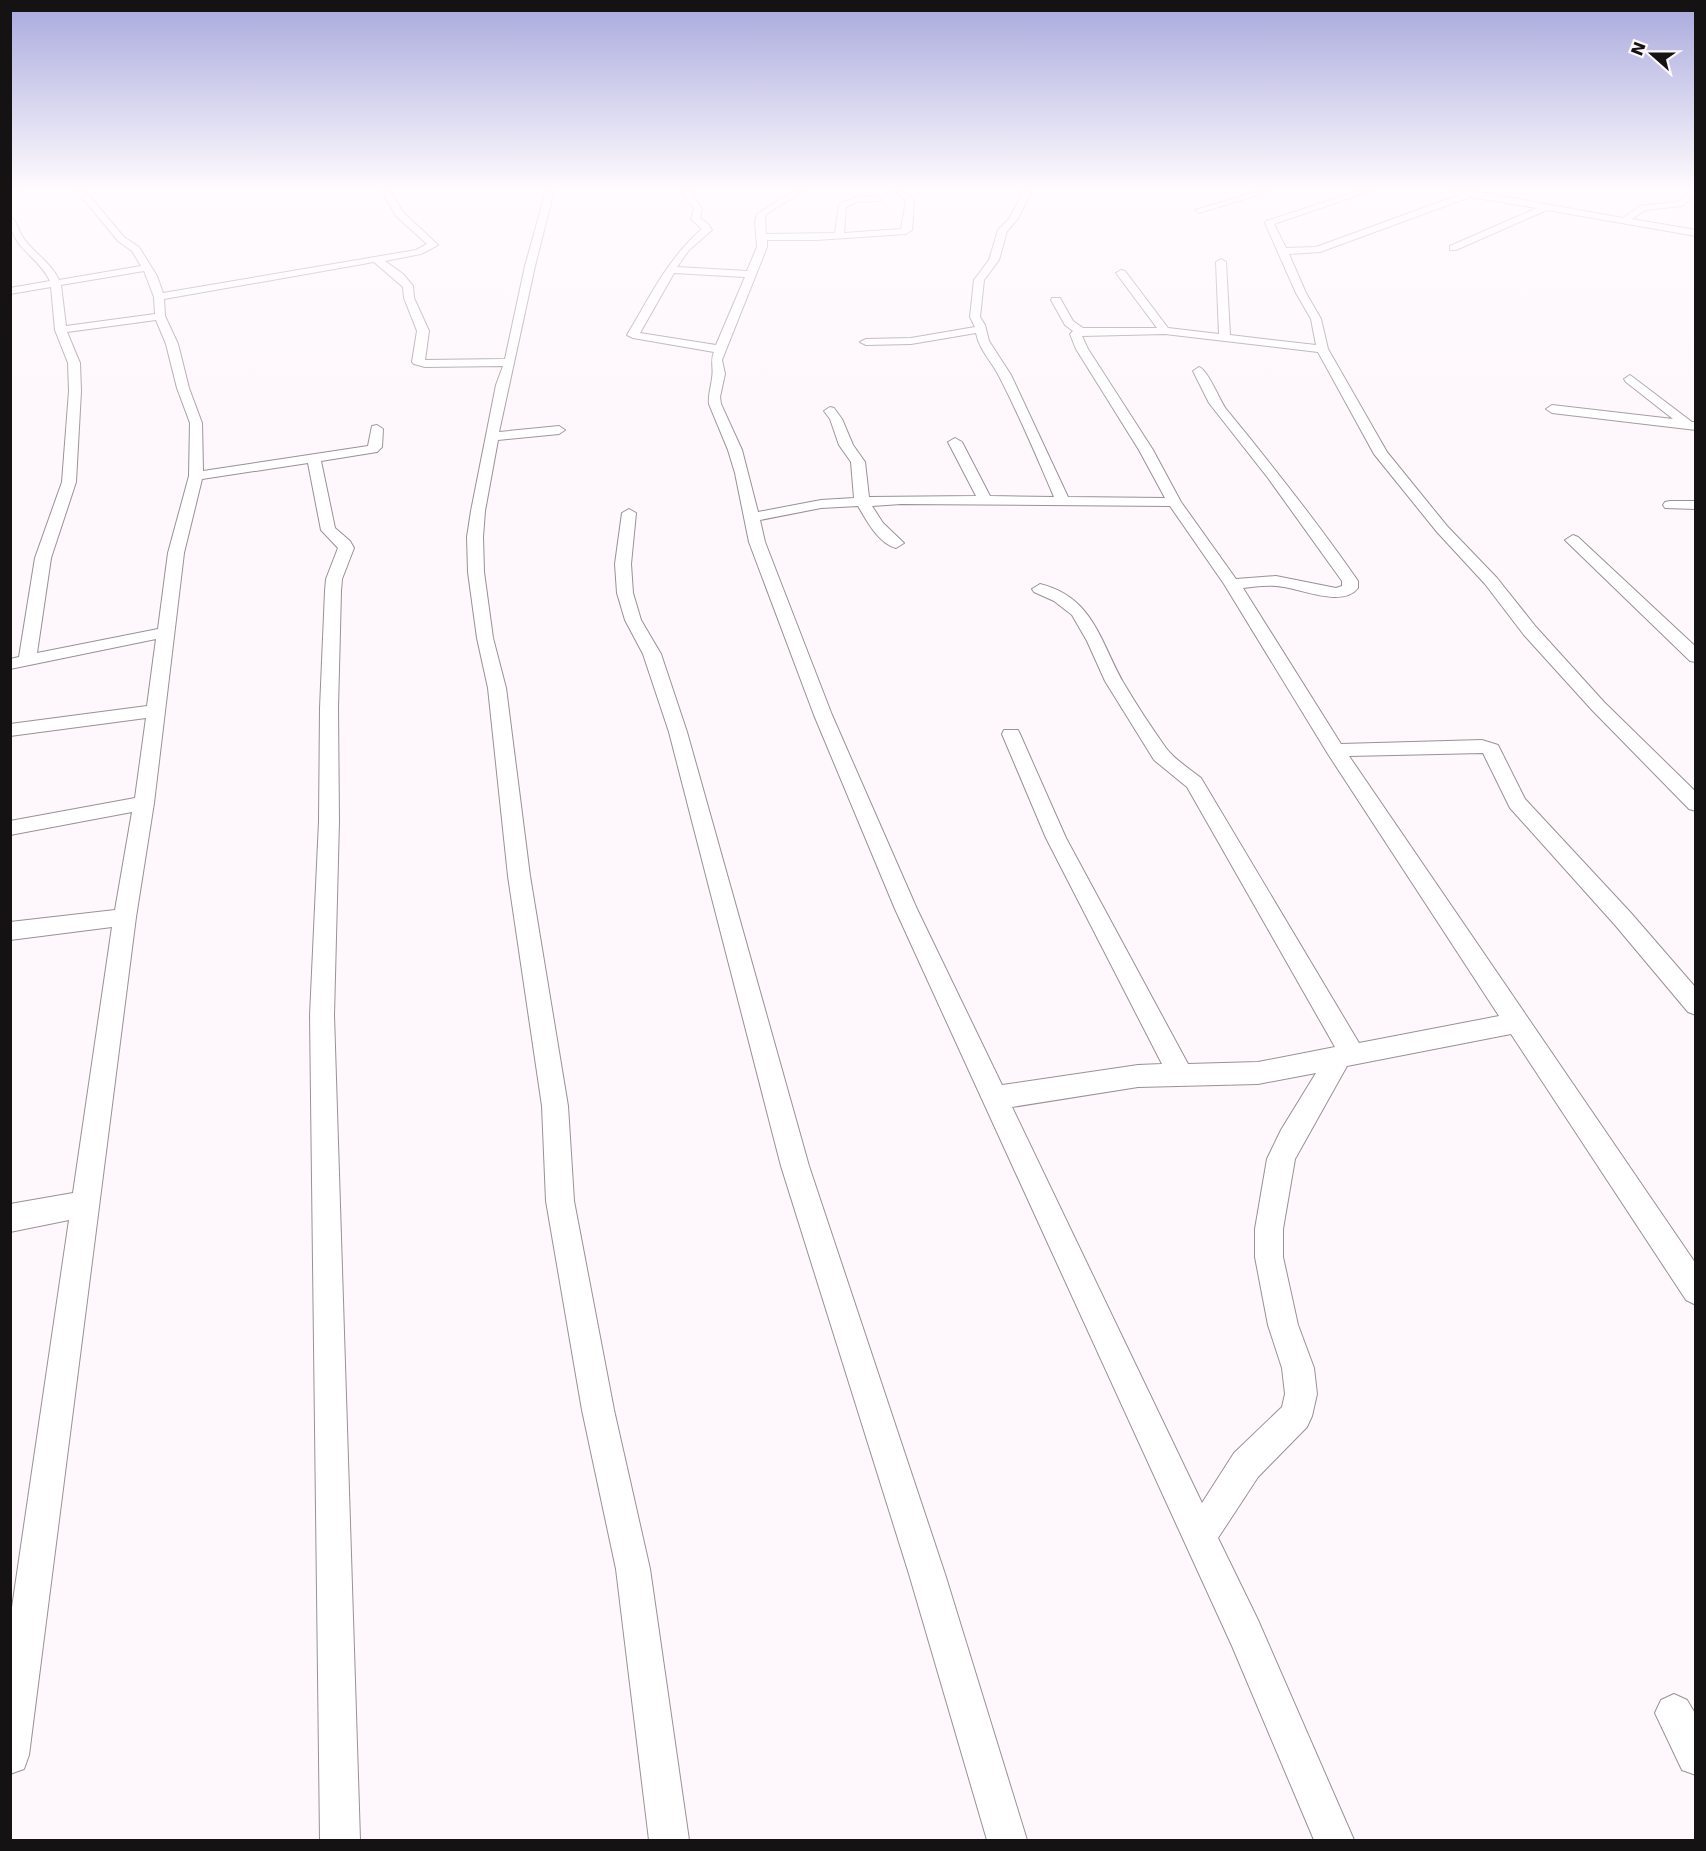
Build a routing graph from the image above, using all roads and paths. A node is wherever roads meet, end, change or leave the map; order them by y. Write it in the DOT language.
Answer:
graph roads {
  1 [pos="53,277"];
  2 [pos="90,277"];
  3 [pos="151,277"];
  4 [pos="271,277"];
  5 [pos="400,277"];
  6 [pos="528,277"];
  7 [pos="667,277"];
  8 [pos="749,277"];
  9 [pos="982,277"];
  10 [pos="1124,277"];
  11 [pos="1222,277"];
  12 [pos="1294,277"];
  13 [pos="56,283"];
  14 [pos="10,291"];
  15 [pos="159,297"];
  16 [pos="1056,300"];
  17 [pos="160,316"];
  18 [pos="981,329"];
  19 [pos="61,330"];
  20 [pos="1080,331"];
  21 [pos="1165,332"];
  22 [pos="1225,338"];
  23 [pos="866,342"];
  24 [pos="718,349"];
  25 [pos="1322,349"];
  26 [pos="510,362"];
  27 [pos="1198,371"];
  28 [pos="1630,379"];
  29 [pos="1552,409"];
  30 [pos="830,411"];
  31 [pos="1693,428"];
  32 [pos="377,429"];
  33 [pos="559,430"];
  34 [pos="492,437"];
  35 [pos="955,442"];
  36 [pos="314,458"];
  37 [pos="196,476"];
  38 [pos="985,500"];
  39 [pos="1063,501"];
  40 [pos="862,502"];
  41 [pos="1174,502"];
  42 [pos="1670,505"];
  43 [pos="1695,505"];
  44 [pos="629,513"];
  45 [pos="750,518"];
  46 [pos="1573,540"];
  47 [pos="896,543"];
  48 [pos="1232,585"];
  49 [pos="1040,589"];
  50 [pos="167,632"];
  51 [pos="1695,657"];
  52 [pos="19,662"];
  53 [pos="156,711"];
  54 [pos="10,730"];
  55 [pos="1011,734"];
  56 [pos="1335,750"];
  57 [pos="144,803"];
  58 [pos="1695,804"];
  59 [pos="10,828"];
  60 [pos="125,917"];
  61 [pos="10,931"];
  62 [pos="1695,1005"];
  63 [pos="1516,1023"];
  64 [pos="1346,1057"];
  65 [pos="1180,1076"];
  66 [pos="994,1098"];
  67 [pos="85,1204"];
  68 [pos="10,1218"];
  69 [pos="1695,1290"];
  70 [pos="1200,1536"];
  71 [pos="1674,1713"];
  72 [pos="10,1755"];
  73 [pos="1695,1756"];
  74 [pos="340,1840"];
  75 [pos="669,1840"];
  76 [pos="1007,1840"];
  77 [pos="1334,1840"];
  1 -- 13 [label="street"];
  2 -- 13 [label="street"];
  3 -- 15 [label="street"];
  4 -- 15 [label="street"];
  5 -- 26 [label="street"];
  6 -- 26 [label="street"];
  7 -- 24 [label="street"];
  8 -- 24 [label="street"];
  9 -- 18 [label="street"];
  10 -- 21 [label="street"];
  11 -- 22 [label="street"];
  12 -- 25 [label="street"];
  13 -- 14 [label="street"];
  13 -- 19 [label="street"];
  15 -- 17 [label="street"];
  16 -- 20 [label="street"];
  17 -- 19 [label="street"];
  17 -- 37 [label="street"];
  18 -- 23 [label="street"];
  18 -- 39 [label="street"];
  19 -- 52 [label="street"];
  20 -- 21 [label="street"];
  20 -- 41 [label="street"];
  21 -- 22 [label="street"];
  22 -- 25 [label="street"];
  24 -- 45 [label="street"];
  25 -- 58 [label="street"];
  26 -- 34 [label="street"];
  27 -- 48 [label="street"];
  28 -- 31 [label="street"];
  29 -- 31 [label="street"];
  30 -- 40 [label="street"];
  32 -- 36 [label="street"];
  33 -- 34 [label="street"];
  34 -- 75 [label="street"];
  35 -- 38 [label="street"];
  36 -- 37 [label="street"];
  36 -- 74 [label="street"];
  37 -- 50 [label="street"];
  38 -- 39 [label="street"];
  38 -- 40 [label="street"];
  39 -- 41 [label="street"];
  40 -- 45 [label="street"];
  40 -- 47 [label="street"];
  41 -- 48 [label="street"];
  42 -- 43 [label="street"];
  44 -- 76 [label="street"];
  45 -- 66 [label="street"];
  46 -- 51 [label="street"];
  48 -- 56 [label="street"];
  49 -- 64 [label="street"];
  50 -- 52 [label="street"];
  50 -- 53 [label="street"];
  53 -- 54 [label="street"];
  53 -- 57 [label="street"];
  55 -- 65 [label="street"];
  56 -- 62 [label="street"];
  56 -- 63 [label="street"];
  57 -- 59 [label="street"];
  57 -- 60 [label="street"];
  60 -- 61 [label="street"];
  60 -- 67 [label="street"];
  63 -- 64 [label="street"];
  63 -- 69 [label="street"];
  64 -- 65 [label="street"];
  64 -- 70 [label="street"];
  65 -- 66 [label="street"];
  66 -- 70 [label="street"];
  67 -- 68 [label="street"];
  67 -- 72 [label="street"];
  70 -- 77 [label="street"];
  71 -- 73 [label="street"];
}
